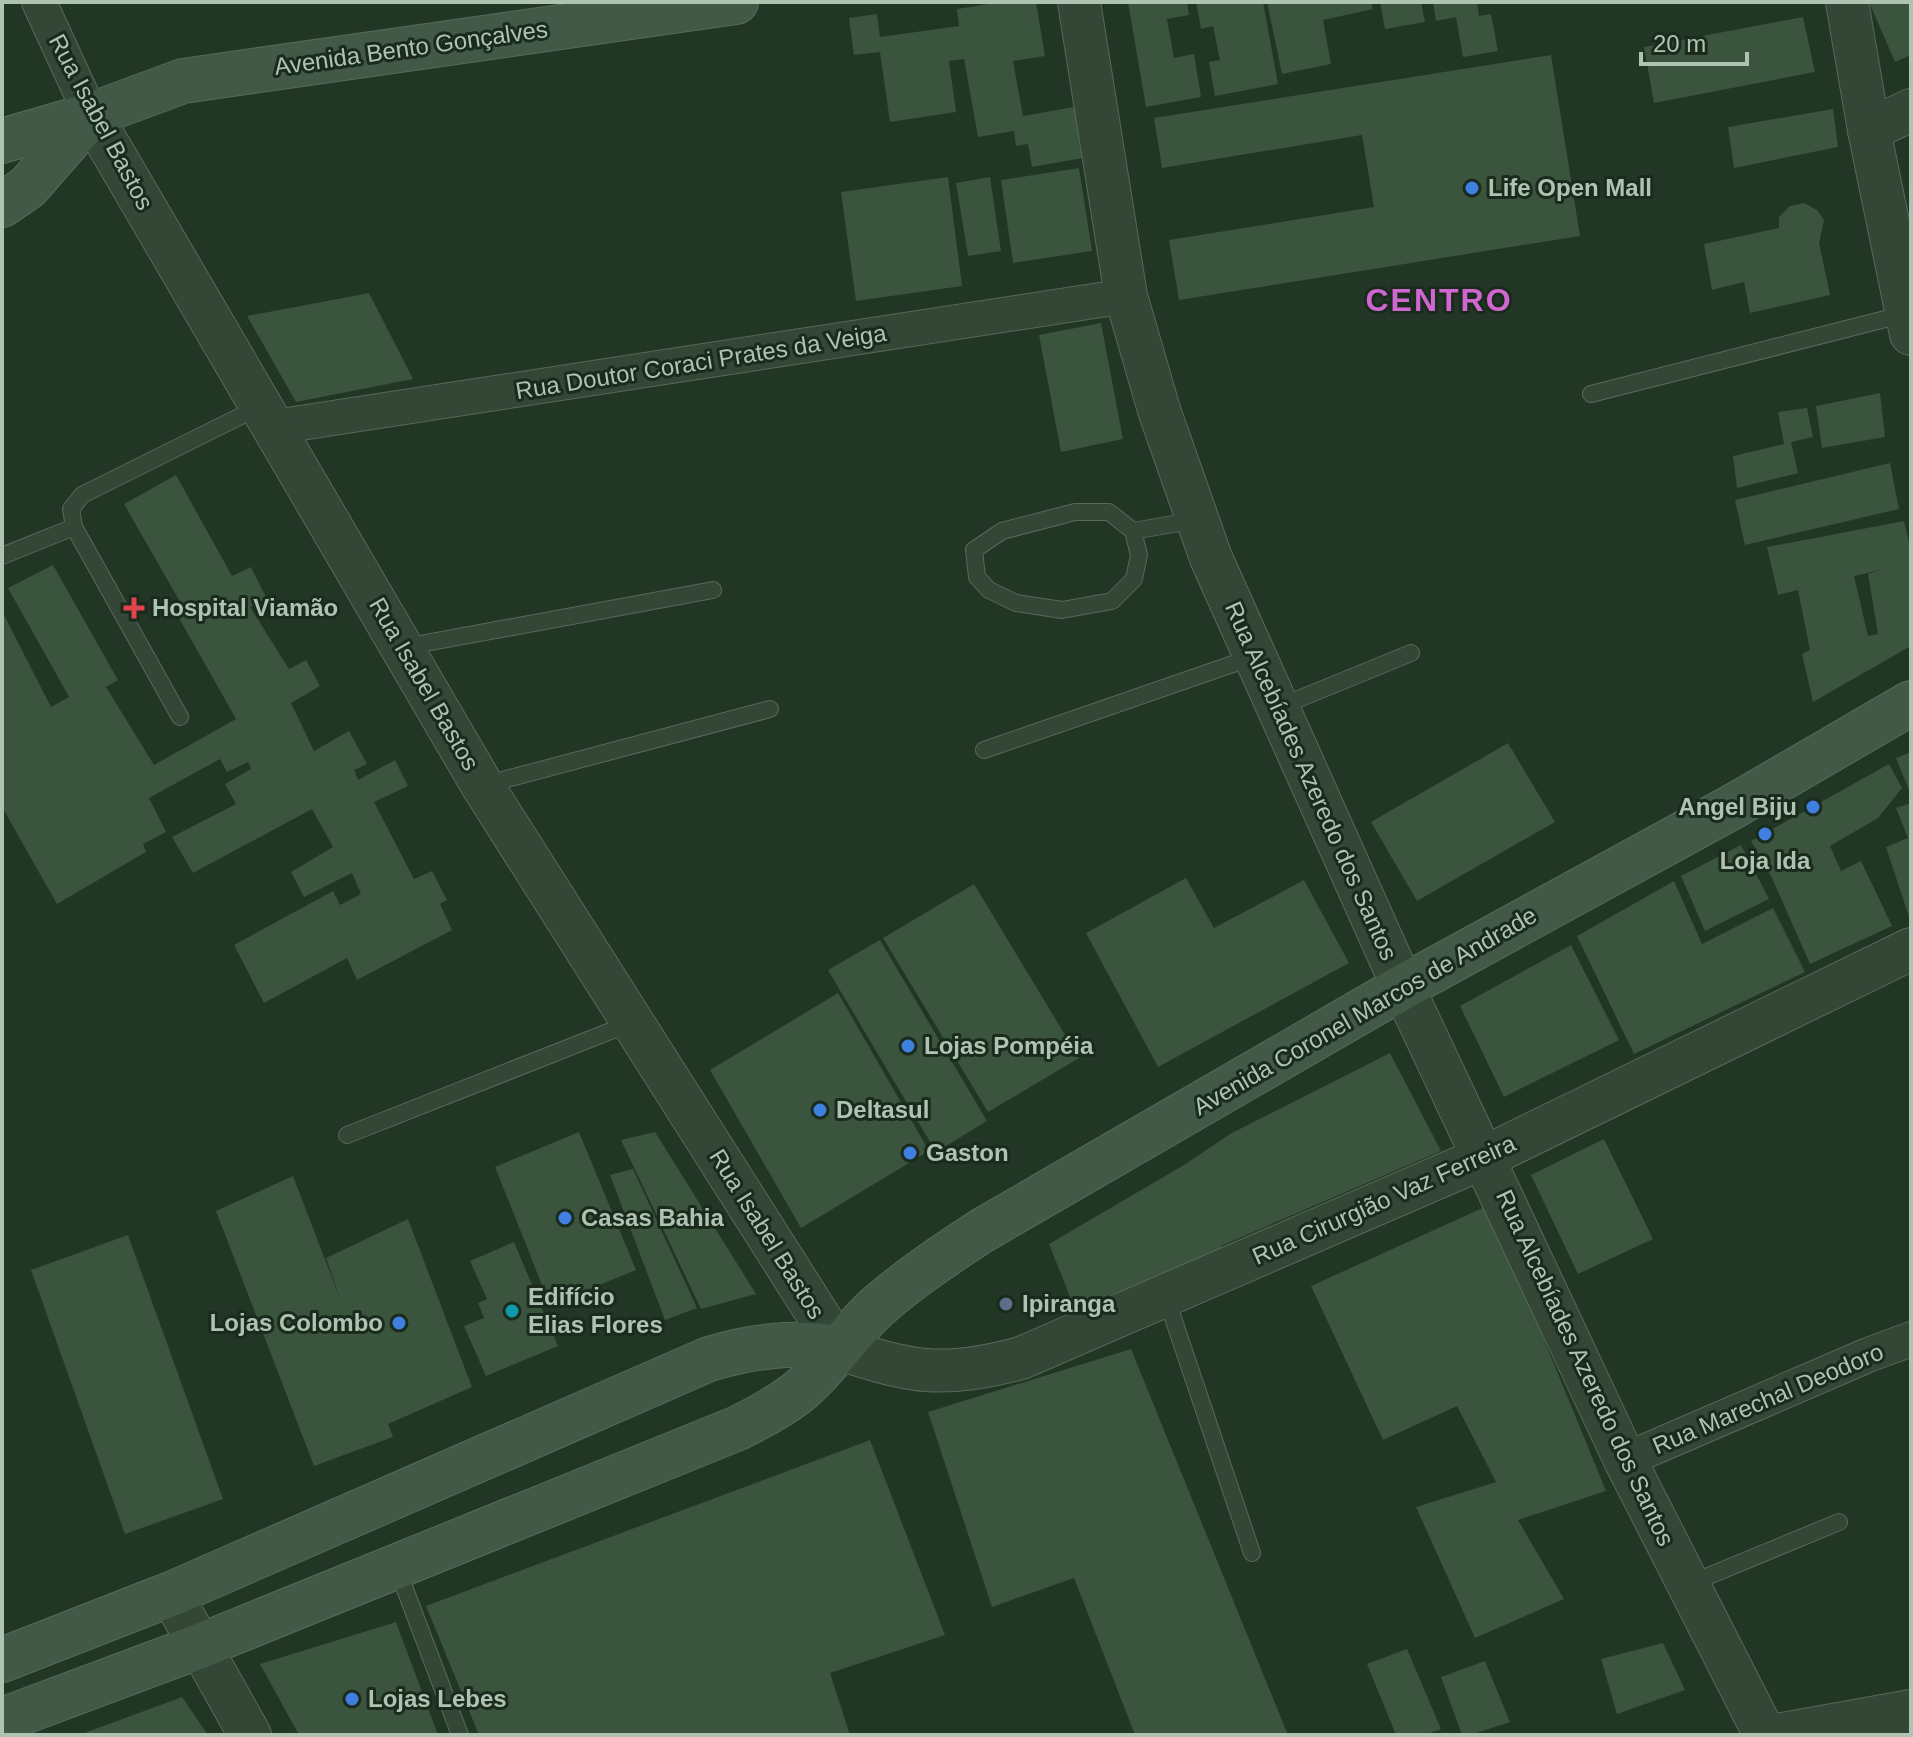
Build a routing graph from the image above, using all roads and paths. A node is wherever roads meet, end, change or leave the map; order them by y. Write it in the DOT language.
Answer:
graph roads {
  1 [pos="39,2"];
  2 [pos="736,2"];
  3 [pos="1079,2"];
  4 [pos="1847,2"];
  5 [pos="601,11"];
  6 [pos="1911,110"];
  7 [pos="91,115"];
  8 [pos="1869,130"];
  9 [pos="2,141"];
  10 [pos="2,205"];
  11 [pos="1126,296"];
  12 [pos="1909,324"];
  13 [pos="1591,394"];
  14 [pos="268,416"];
  15 [pos="1197,520"];
  16 [pos="74,527"];
  17 [pos="1133,531"];
  18 [pos="2,556"];
  19 [pos="713,590"];
  20 [pos="403,648"];
  21 [pos="1411,653"];
  22 [pos="1255,657"];
  23 [pos="1911,703"];
  24 [pos="1278,708"];
  25 [pos="770,709"];
  26 [pos="180,717"];
  27 [pos="984,750"];
  28 [pos="482,785"];
  29 [pos="1911,949"];
  30 [pos="1403,987"];
  31 [pos="633,1023"];
  32 [pos="347,1135"];
  33 [pos="1485,1157"];
  34 [pos="1166,1295"];
  35 [pos="1911,1339"];
  36 [pos="839,1348"];
  37 [pos="1625,1460"];
  38 [pos="1839,1522"];
  39 [pos="1252,1553"];
  40 [pos="397,1567"];
  41 [pos="1688,1584"];
  42 [pos="171,1594"];
  43 [pos="200,1646"];
  44 [pos="2,1660"];
  45 [pos="1911,1711"];
  46 [pos="2,1720"];
  47 [pos="250,1735"];
  48 [pos="460,1735"];
  49 [pos="1765,1735"];
  50 [pos="1777,1735"];
  1 -- 7 [label="street, Rua Isabel Bastos"];
  2 -- 5 [label="main road, Avenida Bento Gonçalves"];
  3 -- 11 [label="street, Rua Alcebíades Azeredo dos Santos"];
  4 -- 8 [label="street"];
  5 -- 7 [label="main road, Avenida Bento Gonçalves"];
  6 -- 8 [label="street"];
  7 -- 9 [label="main road, Avenida Bento Gonçalves"];
  7 -- 10 [label="main road, Avenida Bento Gonçalves"];
  7 -- 14 [label="street, Rua Isabel Bastos"];
  8 -- 12 [label="street"];
  11 -- 14 [label="street, Rua Doutor Coraci Prates da Veiga"];
  11 -- 15 [label="street, Rua Alcebíades Azeredo dos Santos"];
  12 -- 13 [label="lane"];
  14 -- 16 [label="lane"];
  14 -- 20 [label="street, Rua Isabel Bastos"];
  15 -- 17 [label="lane"];
  15 -- 22 [label="street, Rua Alcebíades Azeredo dos Santos"];
  16 -- 18 [label="lane"];
  16 -- 26 [label="lane"];
  17 -- 17 [label="lane"];
  19 -- 20 [label="lane"];
  20 -- 28 [label="street, Rua Isabel Bastos"];
  21 -- 24 [label="lane"];
  22 -- 24 [label="street, Rua Alcebíades Azeredo dos Santos"];
  22 -- 27 [label="lane"];
  23 -- 30 [label="main road, Avenida Coronel Marcos de Andrade"];
  24 -- 30 [label="street, Rua Alcebíades Azeredo dos Santos"];
  25 -- 28 [label="lane"];
  28 -- 31 [label="street, Rua Isabel Bastos"];
  29 -- 33 [label="street, Rua Cirurgião Vaz Ferreira"];
  30 -- 33 [label="street, Rua Alcebíades Azeredo dos Santos"];
  30 -- 36 [label="main road, Avenida Coronel Marcos de Andrade"];
  31 -- 32 [label="lane"];
  31 -- 36 [label="street, Rua Isabel Bastos"];
  33 -- 34 [label="street, Rua Cirurgião Vaz Ferreira"];
  33 -- 37 [label="street, Rua Alcebíades Azeredo dos Santos"];
  34 -- 36 [label="street, Rua Cirurgião Vaz Ferreira"];
  34 -- 39 [label="lane"];
  35 -- 37 [label="street, Rua Marechal Deodoro"];
  36 -- 40 [label="main road, Avenida Coronel Marcos de Andrade"];
  36 -- 42 [label="main road"];
  37 -- 41 [label="street, Rua Alcebíades Azeredo dos Santos"];
  38 -- 41 [label="lane"];
  40 -- 43 [label="main road, Avenida Coronel Marcos de Andrade"];
  40 -- 48 [label="lane"];
  41 -- 49 [label="street, Rua Alcebíades Azeredo dos Santos"];
  42 -- 43 [label="street"];
  42 -- 44 [label="main road"];
  43 -- 46 [label="main road, Avenida Coronel Marcos de Andrade"];
  43 -- 47 [label="street"];
  45 -- 50 [label="street"];
}
